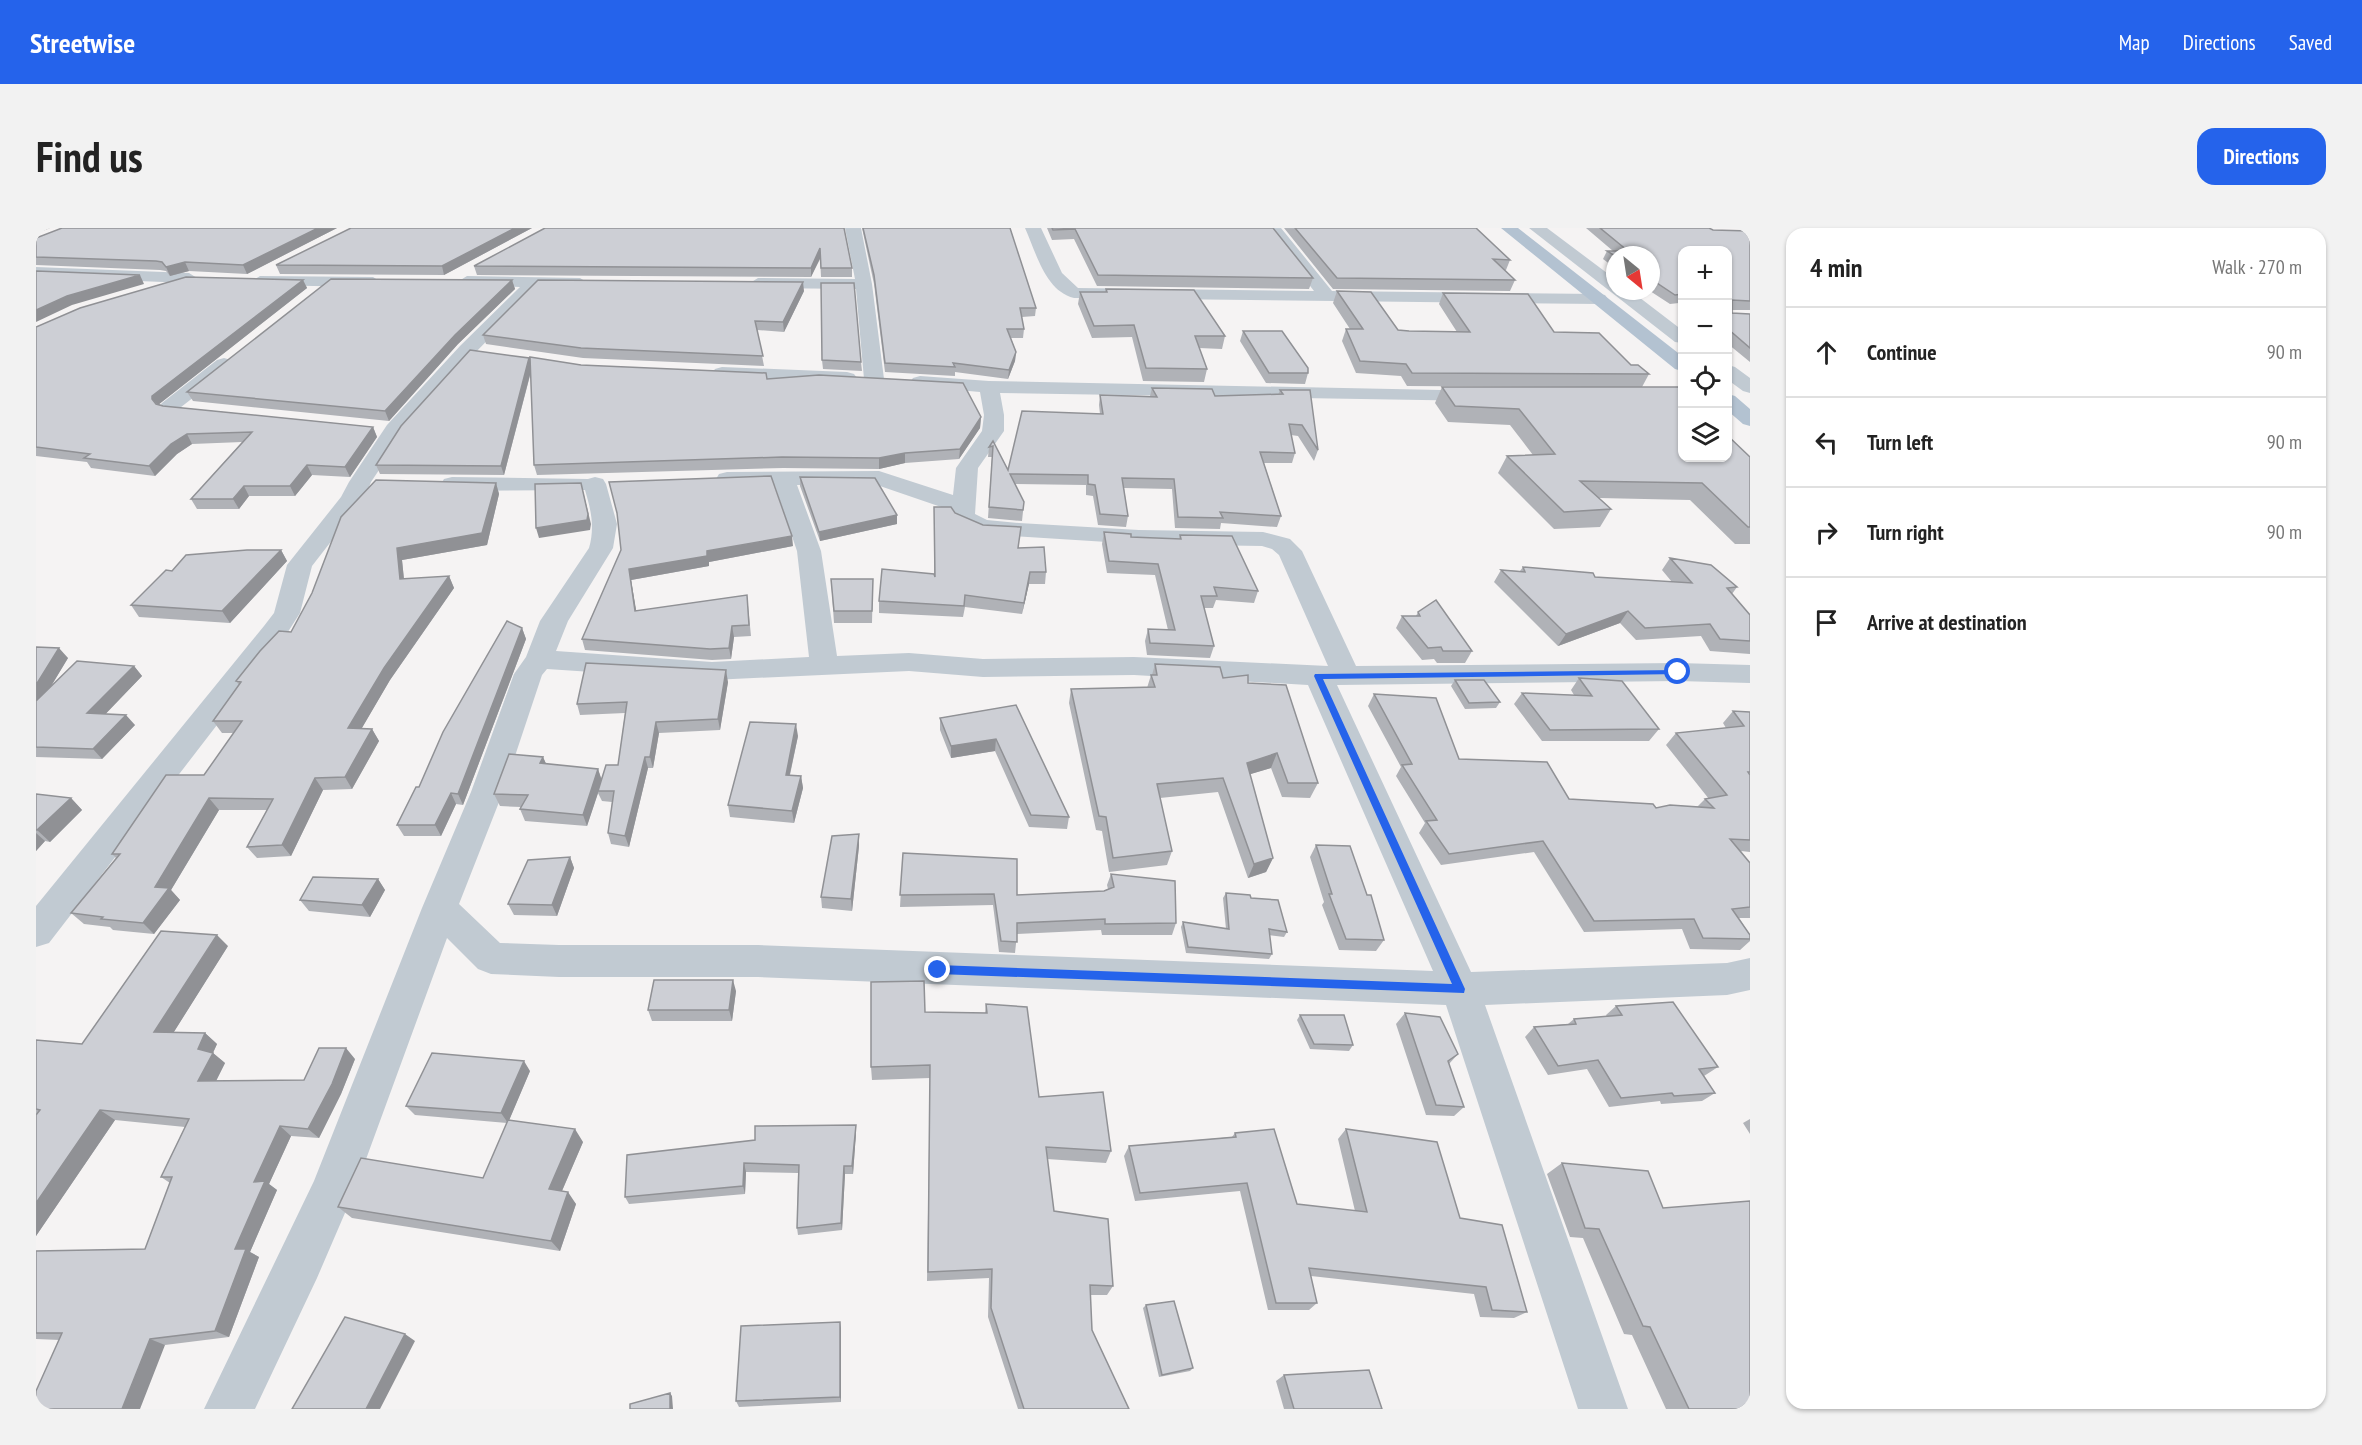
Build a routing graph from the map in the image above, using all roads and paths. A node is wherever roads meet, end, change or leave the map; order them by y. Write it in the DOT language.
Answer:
graph roads {
  1 [pos="853,228"];
  2 [pos="1033,228"];
  3 [pos="1273,228"];
  4 [pos="1509,228"];
  5 [pos="1537,228"];
  6 [pos="280,266"];
  7 [pos="477,266"];
  8 [pos="36,272"];
  9 [pos="1606,280"];
  10 [pos="389,281"];
  11 [pos="329,282"];
  12 [pos="534,283"];
  13 [pos="593,283"];
  14 [pos="746,283"];
  15 [pos="864,284"];
  16 [pos="133,293"];
  17 [pos="310,296"];
  18 [pos="1328,297"];
  19 [pos="1599,299"];
  20 [pos="1632,300"];
  21 [pos="1620,316"];
  22 [pos="1653,316"];
  23 [pos="1678,316"];
  24 [pos="1678,334"];
  25 [pos="235,355"];
  26 [pos="1678,361"];
  27 [pos="702,372"];
  28 [pos="1732,374"];
  29 [pos="874,379"];
  30 [pos="989,387"];
  31 [pos="1750,387"];
  32 [pos="1503,396"];
  33 [pos="193,409"];
  34 [pos="783,477"];
  35 [pos="701,479"];
  36 [pos="435,484"];
  37 [pos="963,517"];
  38 [pos="539,659"];
  39 [pos="824,665"];
  40 [pos="1750,674"];
  41 [pos="1332,676"];
  42 [pos="440,908"];
  43 [pos="36,932"];
  44 [pos="1750,974"];
  45 [pos="1460,989"];
  46 [pos="229,1409"];
  47 [pos="1603,1409"];
  1 -- 15 [label="street"];
  2 -- 18 [label="street"];
  3 -- 18 [label="street"];
  4 -- 19 [label="main road"];
  5 -- 9 [label="street"];
  6 -- 11 [label="street"];
  7 -- 12 [label="street"];
  8 -- 16 [label="street"];
  10 -- 11 [label="street"];
  11 -- 17 [label="street"];
  12 -- 13 [label="street"];
  12 -- 43 [label="street"];
  14 -- 15 [label="street"];
  15 -- 29 [label="street"];
  18 -- 19 [label="street"];
  19 -- 21 [label="main road"];
  20 -- 22 [label="street"];
  21 -- 22 [label="street"];
  21 -- 26 [label="main road"];
  22 -- 23 [label="street"];
  22 -- 24 [label="street"];
  25 -- 33 [label="street"];
  27 -- 29 [label="street"];
  28 -- 31 [label="street"];
  29 -- 30 [label="street"];
  30 -- 32 [label="street"];
  30 -- 37 [label="street"];
  34 -- 35 [label="street"];
  34 -- 37 [label="street"];
  34 -- 39 [label="street"];
  36 -- 38 [label="street"];
  37 -- 41 [label="street"];
  38 -- 39 [label="street"];
  38 -- 42 [label="street"];
  39 -- 41 [label="street"];
  40 -- 41 [label="street"];
  41 -- 45 [label="street"];
  42 -- 45 [label="street"];
  42 -- 46 [label="street"];
  44 -- 45 [label="street"];
  45 -- 47 [label="street"];
}
